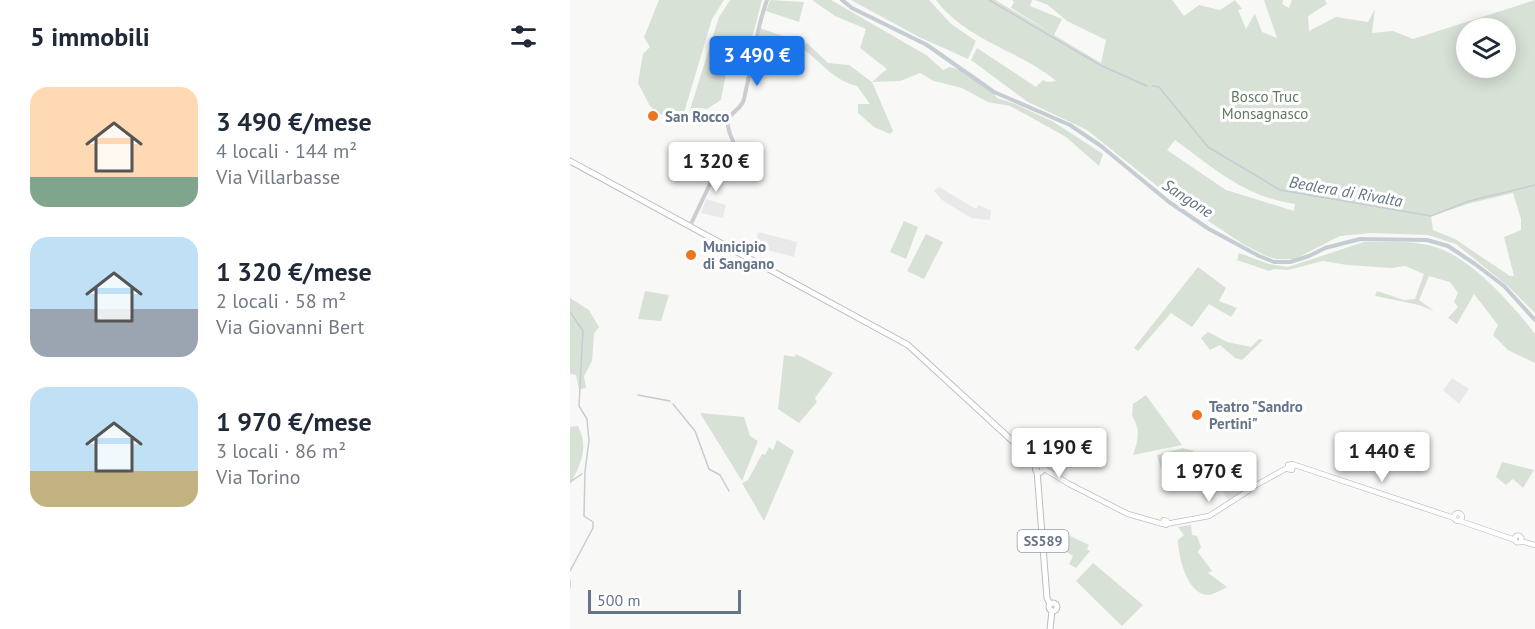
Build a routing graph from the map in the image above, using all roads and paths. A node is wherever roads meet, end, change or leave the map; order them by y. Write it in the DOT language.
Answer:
graph roads {
  1 [pos="767,0"];
  2 [pos="570,161"];
  3 [pos="690,226"];
  4 [pos="1040,470"];
  5 [pos="1533,545"];
  6 [pos="1050,629"];
  1 -- 3 [label="street"];
  2 -- 3 [label="main road, SS589"];
  3 -- 4 [label="main road, SS589"];
  4 -- 5 [label="main road"];
  4 -- 6 [label="main road, SS589"];
}
